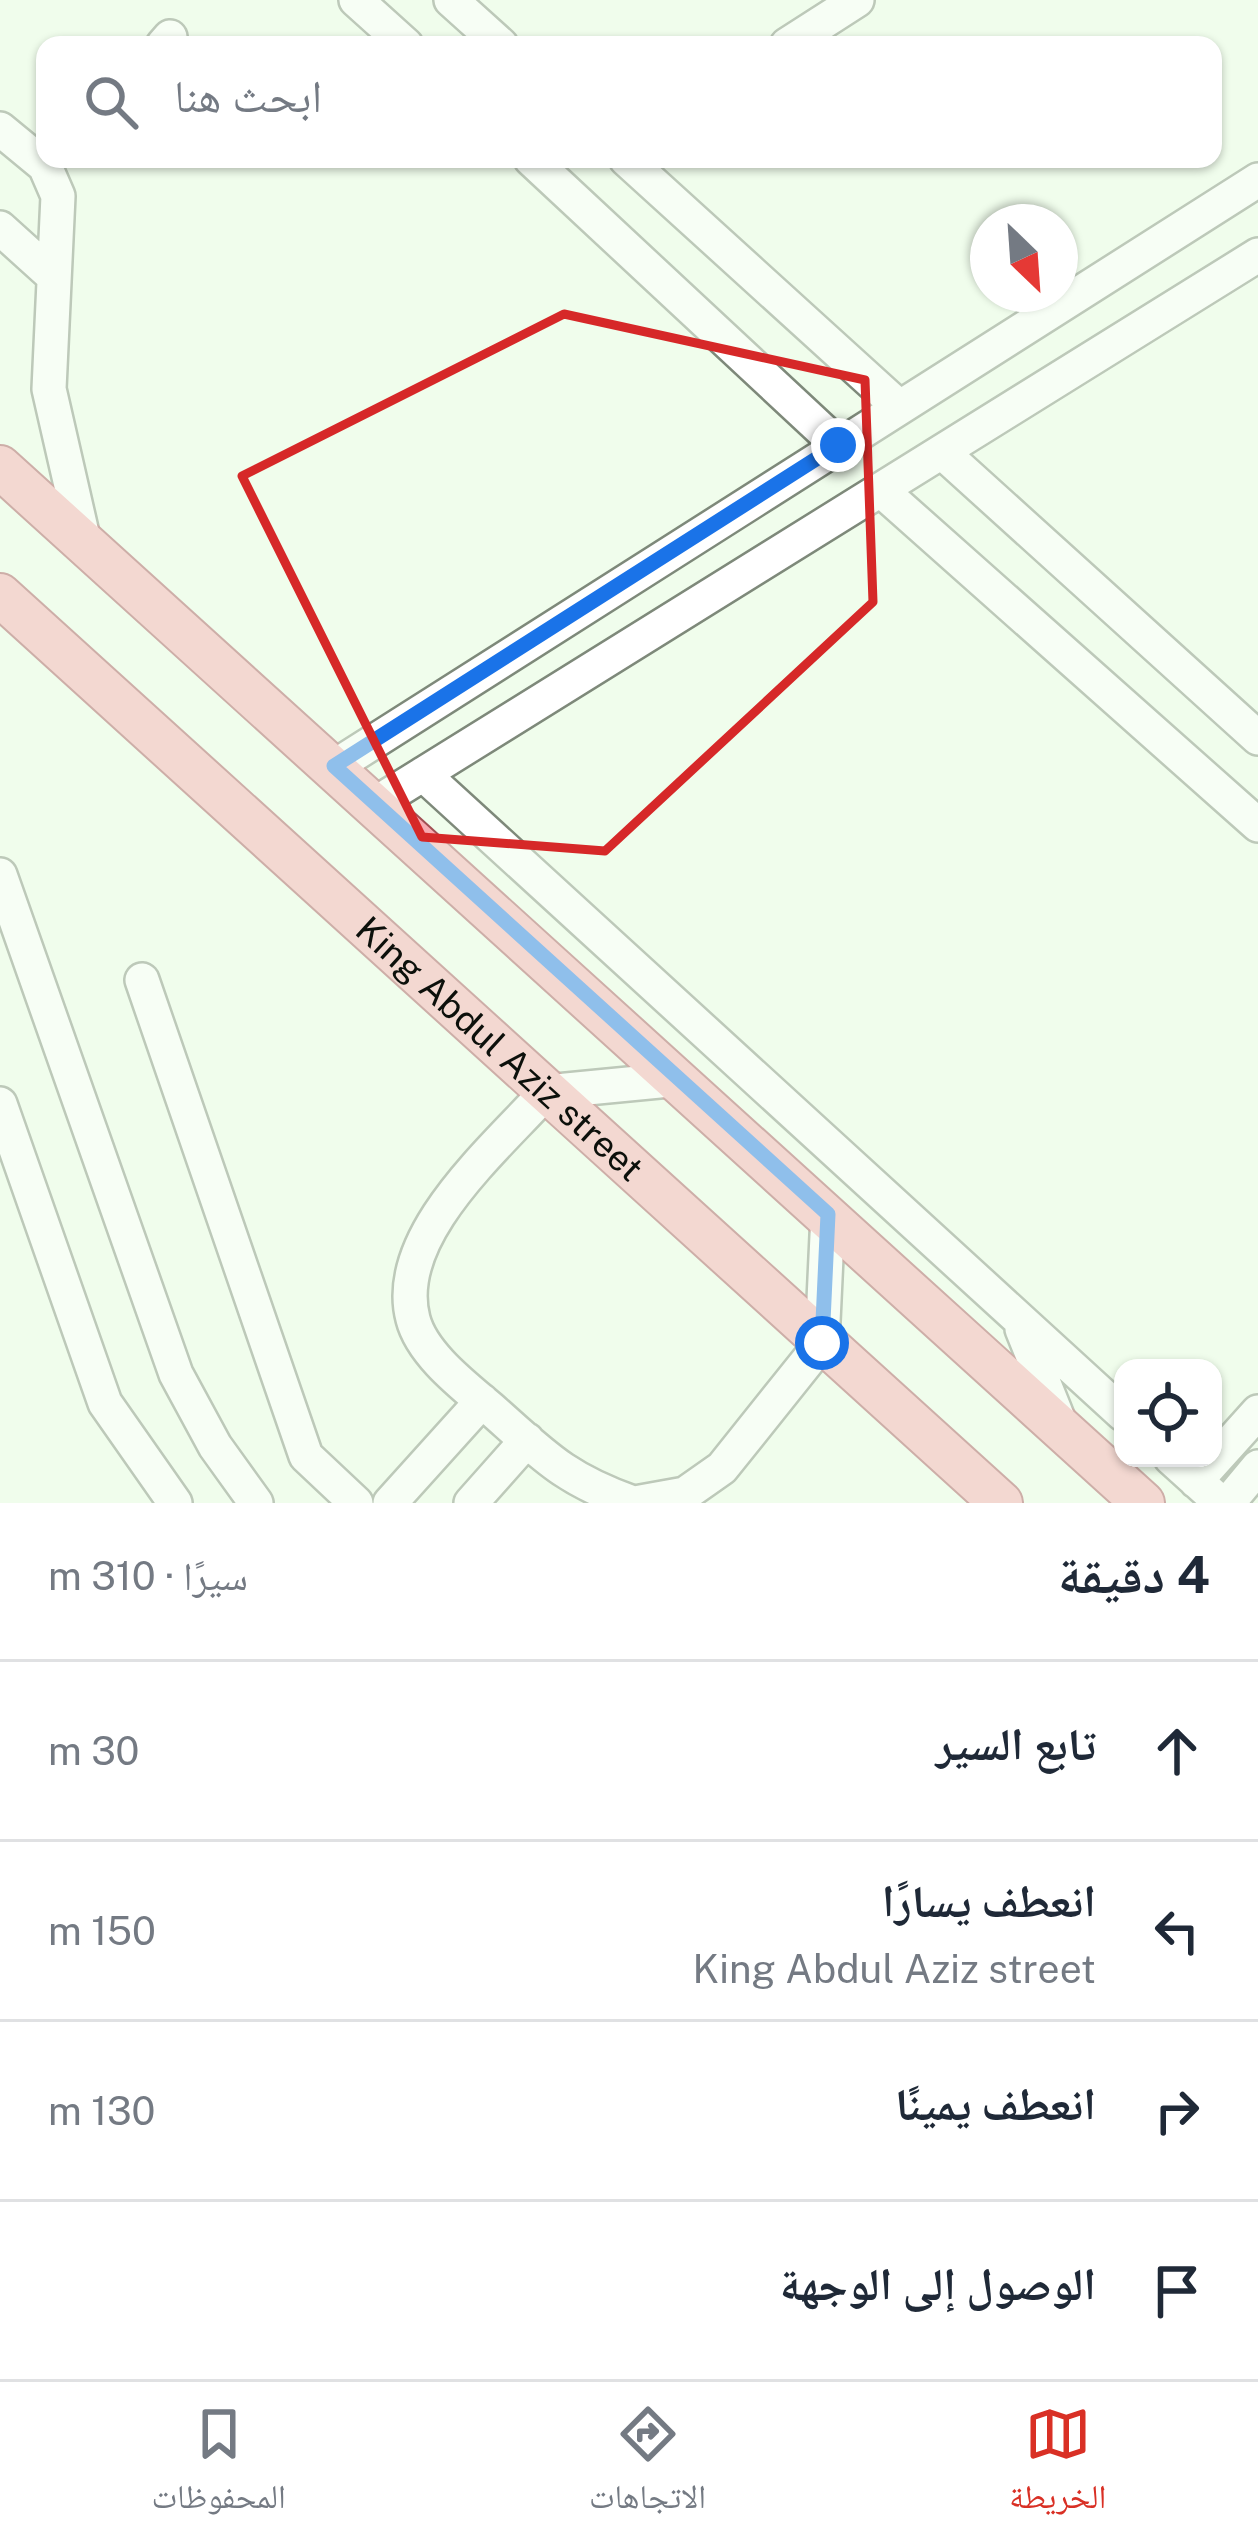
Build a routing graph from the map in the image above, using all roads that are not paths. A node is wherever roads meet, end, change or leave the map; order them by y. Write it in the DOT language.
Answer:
graph roads {
  1 [pos="356,0"];
  2 [pos="451,0"];
  3 [pos="857,0"];
  4 [pos="396,36"];
  5 [pos="490,36"];
  6 [pos="801,36"];
  7 [pos="0,130"];
  8 [pos="36,154"];
  9 [pos="50,168"];
  10 [pos="541,168"];
  11 [pos="636,168"];
  12 [pos="1258,180"];
  13 [pos="0,228"];
  14 [pos="1258,254"];
  15 [pos="52,275"];
  16 [pos="899,407"];
  17 [pos="838,445"];
  18 [pos="942,452"];
  19 [pos="0,467"];
  20 [pos="882,491"];
  21 [pos="84,542"];
  22 [pos="0,596"];
  23 [pos="1253,725"];
  24 [pos="334,766"];
  25 [pos="423,774"];
  26 [pos="375,804"];
  27 [pos="1258,825"];
  28 [pos="0,874"];
  29 [pos="142,980"];
  30 [pos="680,1079"];
  31 [pos="546,1092"];
  32 [pos="0,1104"];
  33 [pos="828,1214"];
  34 [pos="1017,1318"];
  35 [pos="822,1343"];
  36 [pos="482,1401"];
  37 [pos="1114,1406"];
  38 [pos="1258,1412"];
  39 [pos="1061,1428"];
  40 [pos="526,1440"];
  41 [pos="1258,1468"];
  42 [pos="1204,1486"];
  43 [pos="160,1498"];
  44 [pos="256,1503"];
  45 [pos="356,1503"];
  46 [pos="390,1503"];
  47 [pos="470,1503"];
  48 [pos="634,1503"];
  49 [pos="1000,1503"];
  50 [pos="1143,1503"];
  1 -- 4 [label="street"];
  2 -- 5 [label="street"];
  3 -- 6 [label="street"];
  7 -- 8 [label="street"];
  9 -- 15 [label="street"];
  10 -- 17 [label="street"];
  11 -- 16 [label="street"];
  12 -- 16 [label="street"];
  13 -- 15 [label="street"];
  14 -- 18 [label="street"];
  15 -- 21 [label="street"];
  16 -- 17 [label="street"];
  17 -- 24 [label="street"];
  18 -- 20 [label="street"];
  18 -- 23 [label="street"];
  19 -- 21 [label="main road"];
  20 -- 25 [label="street"];
  20 -- 27 [label="street"];
  21 -- 24 [label="main road"];
  22 -- 31 [label="main road, King Abdul Aziz street"];
  24 -- 26 [label="main road"];
  25 -- 26 [label="street"];
  25 -- 34 [label="street"];
  26 -- 30 [label="main road"];
  28 -- 44 [label="street"];
  29 -- 45 [label="street"];
  30 -- 31 [label="street"];
  30 -- 33 [label="main road"];
  31 -- 35 [label="main road, King Abdul Aziz street"];
  31 -- 36 [label="street"];
  32 -- 43 [label="street"];
  33 -- 35 [label="street"];
  33 -- 39 [label="main road"];
  34 -- 37 [label="street"];
  34 -- 39 [label="street"];
  35 -- 48 [label="street"];
  35 -- 49 [label="main road, King Abdul Aziz street"];
  36 -- 40 [label="street"];
  36 -- 46 [label="street"];
  38 -- 42 [label="street"];
  39 -- 50 [label="main road"];
  40 -- 47 [label="street"];
  40 -- 48 [label="street"];
  41 -- 42 [label="street"];
}
